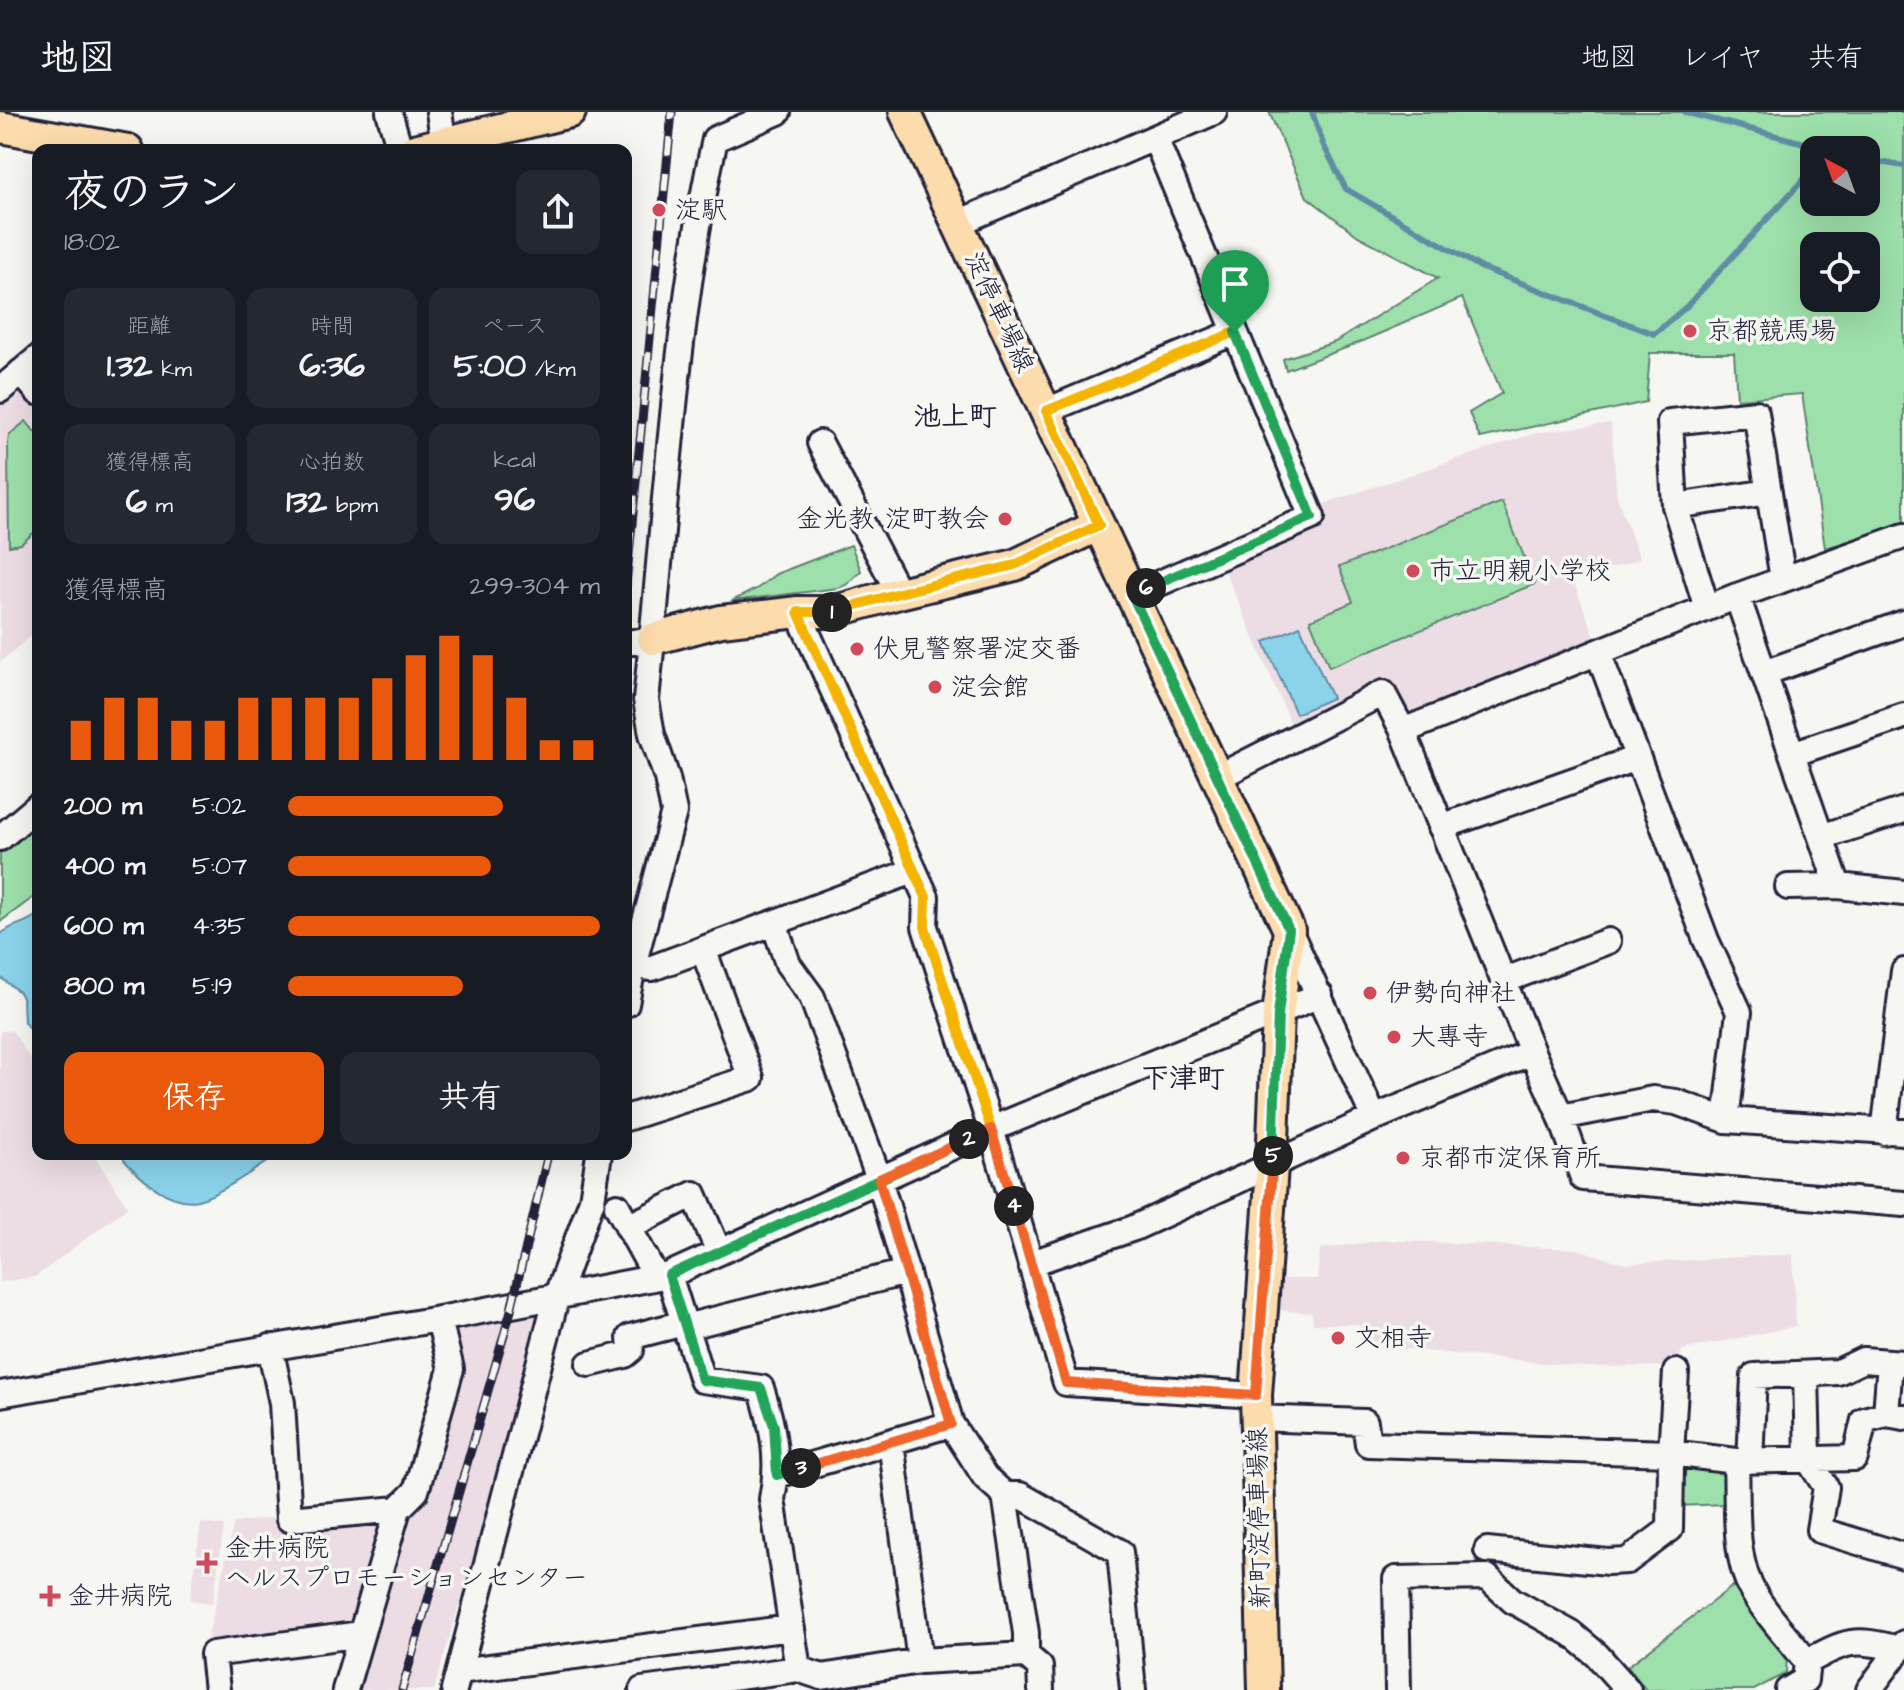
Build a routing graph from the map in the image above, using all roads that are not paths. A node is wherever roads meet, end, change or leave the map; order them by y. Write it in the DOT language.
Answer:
graph roads {
  1 [pos="389,112"];
  2 [pos="439,112"];
  3 [pos="721,112"];
  4 [pos="778,112"];
  5 [pos="905,112"];
  6 [pos="1214,112"];
  7 [pos="555,114"];
  8 [pos="0,127"];
  9 [pos="1155,138"];
  10 [pos="715,139"];
  11 [pos="95,144"];
  12 [pos="398,144"];
  13 [pos="431,144"];
  14 [pos="445,144"];
  15 [pos="958,223"];
  16 [pos="1235,332"];
  17 [pos="30,365"];
  18 [pos="0,390"];
  19 [pos="1046,411"];
  20 [pos="820,443"];
  21 [pos="1769,492"];
  22 [pos="1675,506"];
  23 [pos="1099,525"];
  24 [pos="1904,536"];
  25 [pos="1783,579"];
  26 [pos="899,593"];
  27 [pos="1132,595"];
  28 [pos="1737,596"];
  29 [pos="1707,608"];
  30 [pos="798,612"];
  31 [pos="1904,623"];
  32 [pos="639,641"];
  33 [pos="1598,652"];
  34 [pos="1764,673"];
  35 [pos="1904,716"];
  36 [pos="1403,731"];
  37 [pos="1792,754"];
  38 [pos="1637,758"];
  39 [pos="1218,777"];
  40 [pos="1904,810"];
  41 [pos="32,811"];
  42 [pos="1441,827"];
  43 [pos="1821,837"];
  44 [pos="0,838"];
  45 [pos="913,871"];
  46 [pos="1838,886"];
  47 [pos="1788,887"];
  48 [pos="1904,893"];
  49 [pos="774,923"];
  50 [pos="1289,930"];
  51 [pos="1608,941"];
  52 [pos="703,949"];
  53 [pos="633,966"];
  54 [pos="632,971"];
  55 [pos="1904,971"];
  56 [pos="1503,981"];
  57 [pos="1320,995"];
  58 [pos="1278,1014"];
  59 [pos="1532,1052"];
  60 [pos="632,1116"];
  61 [pos="1561,1117"];
  62 [pos="1374,1118"];
  63 [pos="1726,1120"];
  64 [pos="991,1129"];
  65 [pos="1894,1132"];
  66 [pos="598,1160"];
  67 [pos="1272,1166"];
  68 [pos="879,1179"];
  69 [pos="1904,1204"];
  70 [pos="719,1252"];
  71 [pos="1032,1263"];
  72 [pos="907,1272"];
  73 [pos="662,1276"];
  74 [pos="557,1295"];
  75 [pos="439,1319"];
  76 [pos="684,1325"];
  77 [pos="270,1347"];
  78 [pos="1897,1363"];
  79 [pos="589,1364"];
  80 [pos="1676,1372"];
  81 [pos="1806,1374"];
  82 [pos="0,1394"];
  83 [pos="1256,1406"];
  84 [pos="1895,1416"];
  85 [pos="951,1424"];
  86 [pos="891,1442"];
  87 [pos="1808,1459"];
  88 [pos="1671,1460"];
  89 [pos="1743,1461"];
  90 [pos="777,1475"];
  91 [pos="1005,1495"];
  92 [pos="398,1509"];
  93 [pos="1904,1556"];
  94 [pos="1487,1577"];
  95 [pos="791,1628"];
  96 [pos="361,1634"];
  97 [pos="1901,1646"];
  98 [pos="1026,1655"];
  99 [pos="920,1661"];
  100 [pos="1807,1662"];
  101 [pos="807,1678"];
  102 [pos="456,1680"];
  103 [pos="217,1690"];
  104 [pos="345,1690"];
  105 [pos="642,1690"];
  106 [pos="1041,1690"];
  107 [pos="1133,1690"];
  108 [pos="1264,1690"];
  109 [pos="1398,1690"];
  110 [pos="1628,1690"];
  111 [pos="1788,1690"];
  112 [pos="1869,1690"];
  1 -- 12 [label="street"];
  2 -- 13 [label="street"];
  3 -- 10 [label="street"];
  4 -- 10 [label="street"];
  5 -- 15 [label="main road, 淀停車場線"];
  6 -- 9 [label="street"];
  7 -- 14 [label="main road"];
  8 -- 11 [label="main road"];
  9 -- 15 [label="street"];
  9 -- 16 [label="street"];
  10 -- 32 [label="street"];
  15 -- 19 [label="main road, 淀停車場線"];
  16 -- 19 [label="street"];
  16 -- 27 [label="street"];
  17 -- 18 [label="street"];
  19 -- 23 [label="main road, 淀停車場線"];
  20 -- 26 [label="street"];
  21 -- 22 [label="street"];
  21 -- 22 [label="street"];
  21 -- 25 [label="street"];
  22 -- 29 [label="street"];
  23 -- 26 [label="main road"];
  23 -- 27 [label="main road"];
  24 -- 25 [label="street"];
  25 -- 28 [label="street"];
  26 -- 30 [label="main road"];
  27 -- 39 [label="main road"];
  28 -- 29 [label="street"];
  28 -- 34 [label="street"];
  29 -- 33 [label="street"];
  30 -- 32 [label="main road"];
  30 -- 45 [label="street"];
  31 -- 34 [label="street"];
  32 -- 53 [label="street"];
  33 -- 36 [label="street"];
  33 -- 38 [label="street"];
  34 -- 37 [label="street"];
  35 -- 37 [label="street"];
  36 -- 39 [label="street"];
  36 -- 42 [label="street"];
  37 -- 43 [label="street"];
  38 -- 42 [label="street"];
  38 -- 63 [label="street"];
  39 -- 50 [label="main road"];
  40 -- 43 [label="street"];
  41 -- 44 [label="street"];
  42 -- 56 [label="street"];
  43 -- 46 [label="street"];
  45 -- 49 [label="street"];
  45 -- 64 [label="street"];
  46 -- 47 [label="street"];
  46 -- 48 [label="street"];
  49 -- 52 [label="street"];
  49 -- 68 [label="street"];
  50 -- 57 [label="street"];
  50 -- 58 [label="main road, 新町淀停車場線"];
  51 -- 56 [label="street"];
  52 -- 53 [label="street"];
  52 -- 60 [label="street"];
  53 -- 54 [label="street"];
  55 -- 65 [label="street"];
  56 -- 59 [label="street"];
  57 -- 58 [label="street"];
  57 -- 62 [label="street"];
  58 -- 64 [label="street"];
  58 -- 67 [label="main road, 新町淀停車場線"];
  59 -- 61 [label="street"];
  59 -- 62 [label="street"];
  61 -- 63 [label="street"];
  61 -- 69 [label="street"];
  62 -- 67 [label="street"];
  63 -- 65 [label="street"];
  64 -- 68 [label="street"];
  64 -- 71 [label="street"];
  66 -- 74 [label="street"];
  67 -- 71 [label="street"];
  67 -- 83 [label="main road, 新町淀停車場線"];
  68 -- 70 [label="street"];
  68 -- 72 [label="street"];
  70 -- 73 [label="street"];
  70 -- 73 [label="street"];
  71 -- 83 [label="street"];
  72 -- 76 [label="street"];
  72 -- 85 [label="street"];
  73 -- 74 [label="street"];
  73 -- 76 [label="street"];
  74 -- 75 [label="street"];
  74 -- 102 [label="street"];
  75 -- 77 [label="street"];
  75 -- 92 [label="street"];
  76 -- 79 [label="street"];
  76 -- 90 [label="street"];
  77 -- 82 [label="street"];
  77 -- 92 [label="street"];
  78 -- 81 [label="street"];
  78 -- 84 [label="street"];
  80 -- 88 [label="street"];
  81 -- 87 [label="street"];
  81 -- 89 [label="street"];
  83 -- 88 [label="street"];
  83 -- 108 [label="main road, 新町淀停車場線"];
  84 -- 87 [label="street"];
  85 -- 86 [label="street"];
  85 -- 91 [label="street"];
  86 -- 90 [label="street"];
  86 -- 99 [label="street"];
  87 -- 89 [label="street"];
  87 -- 93 [label="street"];
  88 -- 89 [label="street"];
  88 -- 94 [label="street"];
  89 -- 100 [label="street"];
  90 -- 95 [label="street"];
  91 -- 98 [label="street"];
  91 -- 107 [label="street"];
  92 -- 96 [label="street"];
  94 -- 109 [label="street"];
  94 -- 110 [label="street"];
  95 -- 101 [label="street"];
  95 -- 102 [label="street"];
  96 -- 103 [label="street"];
  96 -- 104 [label="street"];
  97 -- 100 [label="street"];
  97 -- 112 [label="street"];
  98 -- 99 [label="street"];
  98 -- 106 [label="street"];
  99 -- 101 [label="street"];
  100 -- 111 [label="street"];
  101 -- 105 [label="street"];
}
